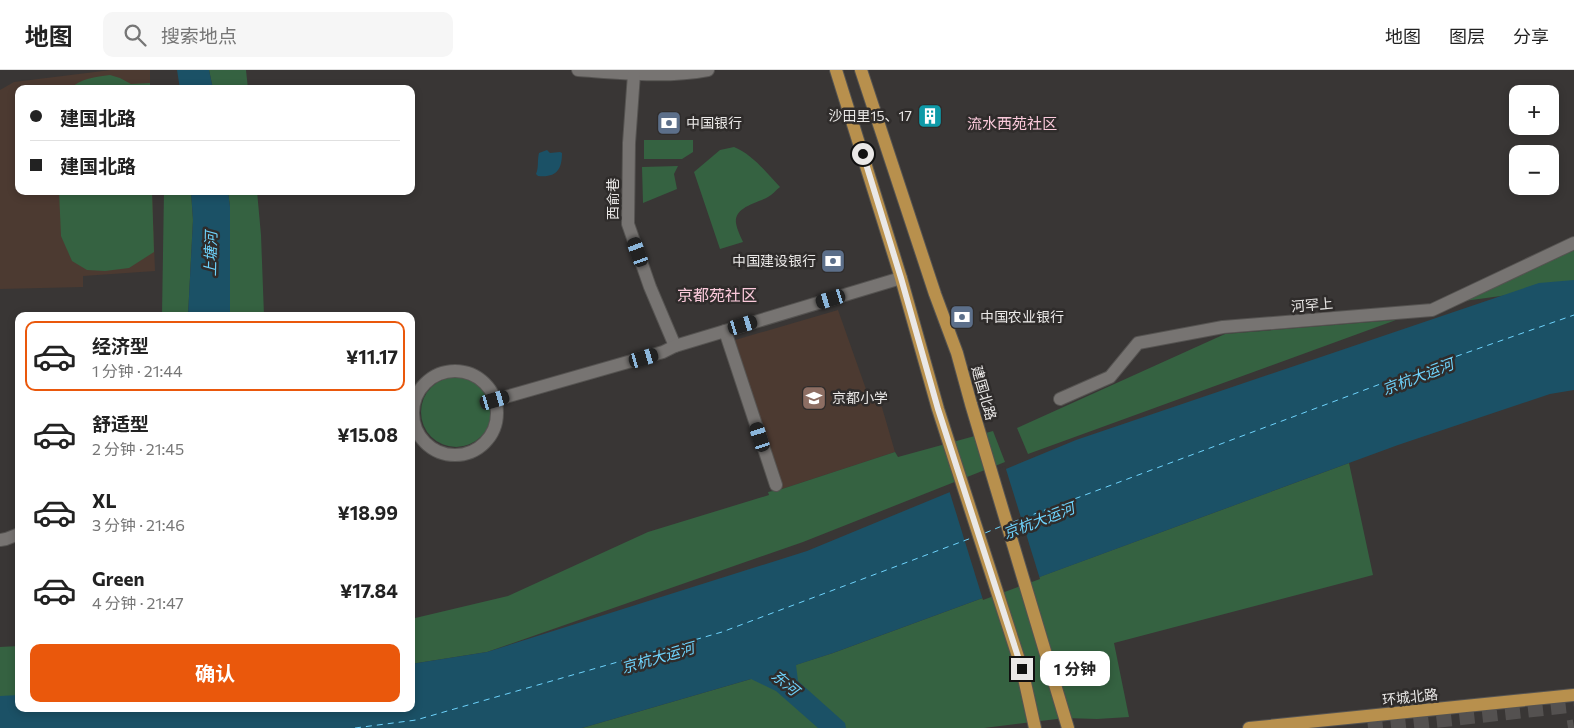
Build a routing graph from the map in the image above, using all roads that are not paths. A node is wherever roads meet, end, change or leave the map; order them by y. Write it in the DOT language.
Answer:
graph roads {
  1 [pos="578,70"];
  2 [pos="708,70"];
  3 [pos="836,70"];
  4 [pos="861,70"];
  5 [pos="677,71"];
  6 [pos="634,74"];
  7 [pos="1574,243"];
  8 [pos="901,278"];
  9 [pos="725,330"];
  10 [pos="675,346"];
  11 [pos="415,399"];
  12 [pos="1060,399"];
  13 [pos="495,400"];
  14 [pos="415,427"];
  15 [pos="776,485"];
  16 [pos="15,536"];
  17 [pos="0,540"];
  18 [pos="1574,695"];
  19 [pos="1302,725"];
  20 [pos="1035,728"];
  21 [pos="1068,728"];
  22 [pos="1249,728"];
  1 -- 6 [label="street"];
  2 -- 5 [label="street"];
  3 -- 8 [label="main road"];
  4 -- 21 [label="main road, 建国北路"];
  5 -- 6 [label="street"];
  6 -- 10 [label="street, 西俞巷"];
  7 -- 12 [label="street, 河罕上"];
  8 -- 9 [label="street"];
  8 -- 20 [label="main road"];
  9 -- 10 [label="street"];
  9 -- 15 [label="street"];
  10 -- 13 [label="street"];
  11 -- 13 [label="street"];
  13 -- 14 [label="street"];
  16 -- 17 [label="street"];
  18 -- 19 [label="main road, 环城北路"];
  19 -- 22 [label="main road, 环城北路"];
}
